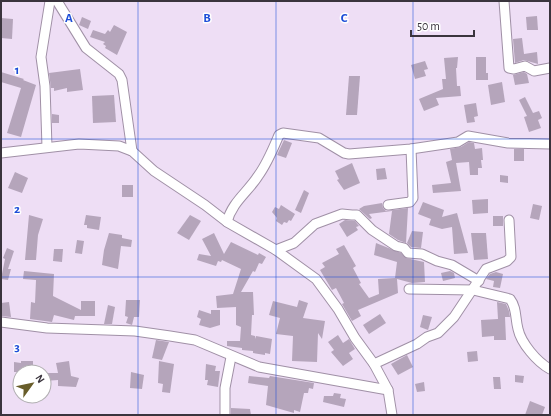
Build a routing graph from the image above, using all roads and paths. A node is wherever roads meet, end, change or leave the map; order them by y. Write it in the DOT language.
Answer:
graph roads {
  1 [pos="50,1"];
  2 [pos="57,1"];
  3 [pos="504,1"];
  4 [pos="550,68"];
  5 [pos="550,144"];
  6 [pos="47,147"];
  7 [pos="411,149"];
  8 [pos="132,151"];
  9 [pos="1,153"];
  10 [pos="388,205"];
  11 [pos="510,220"];
  12 [pos="227,222"];
  13 [pos="276,250"];
  14 [pos="479,281"];
  15 [pos="409,289"];
  16 [pos="473,290"];
  17 [pos="1,322"];
  18 [pos="231,357"];
  19 [pos="374,364"];
  20 [pos="550,369"];
  21 [pos="388,390"];
  22 [pos="225,415"];
  23 [pos="392,415"];
  1 -- 6 [label="street"];
  2 -- 8 [label="street"];
  3 -- 4 [label="street"];
  5 -- 7 [label="street"];
  6 -- 8 [label="street"];
  6 -- 9 [label="street"];
  7 -- 10 [label="street"];
  7 -- 12 [label="street"];
  8 -- 12 [label="street"];
  11 -- 14 [label="street"];
  12 -- 13 [label="street"];
  13 -- 14 [label="street"];
  13 -- 19 [label="street"];
  14 -- 16 [label="street"];
  15 -- 16 [label="street"];
  16 -- 19 [label="street"];
  16 -- 20 [label="street"];
  17 -- 18 [label="street"];
  18 -- 21 [label="street"];
  18 -- 22 [label="street"];
  19 -- 21 [label="street"];
  21 -- 23 [label="street"];
}
